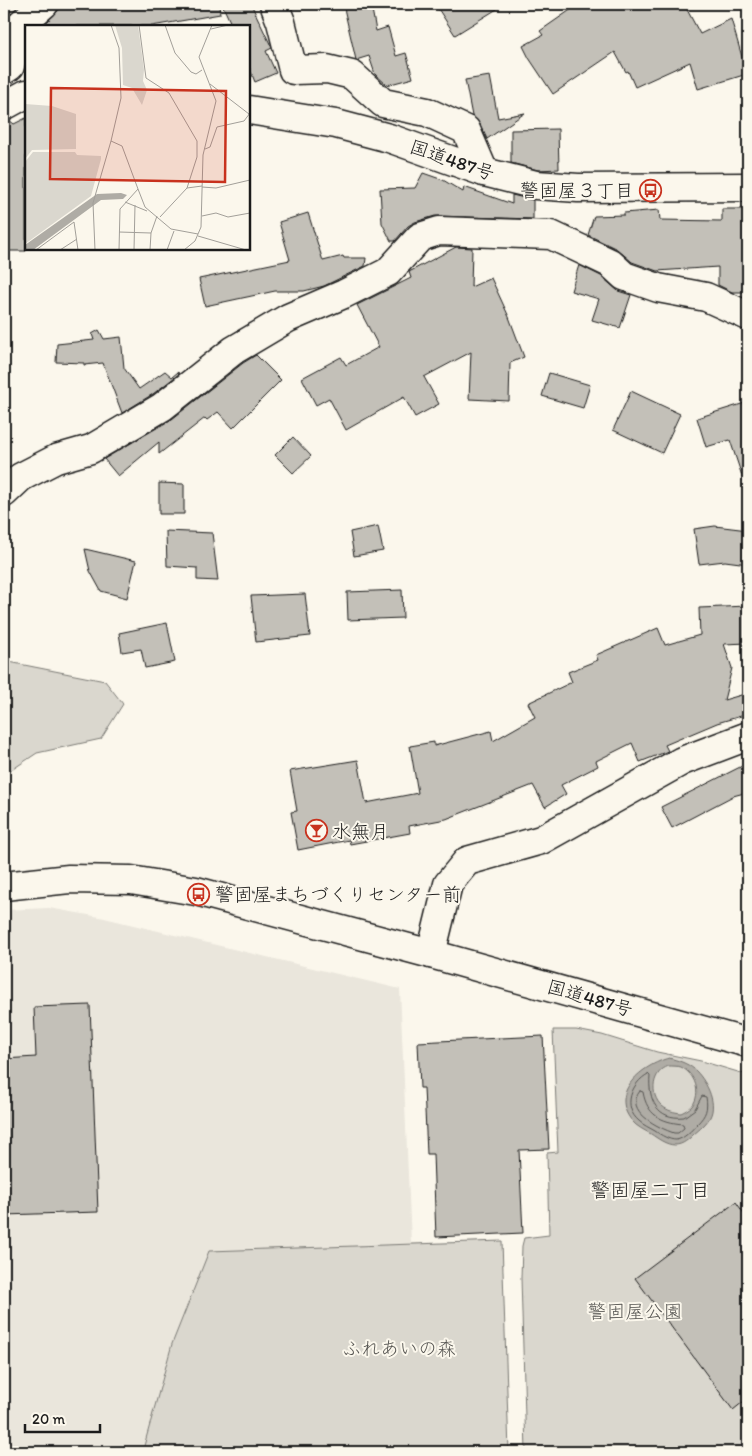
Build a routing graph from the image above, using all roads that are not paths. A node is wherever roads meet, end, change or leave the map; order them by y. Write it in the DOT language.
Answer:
graph roads {
  1 [pos="44,4"];
  2 [pos="274,4"];
  3 [pos="4,70"];
  4 [pos="25,95"];
  5 [pos="4,106"];
  6 [pos="250,110"];
  7 [pos="484,172"];
  8 [pos="748,187"];
  9 [pos="748,316"];
  10 [pos="4,494"];
  11 [pos="748,736"];
  12 [pos="4,886"];
  13 [pos="432,954"];
  14 [pos="748,1043"];
  1 -- 3 [label="main road"];
  2 -- 7 [label="main road"];
  4 -- 5 [label="main road"];
  6 -- 7 [label="main road, 国道487号"];
  7 -- 8 [label="main road, 国道487号"];
  9 -- 10 [label="main road"];
  11 -- 13 [label="main road"];
  12 -- 13 [label="main road, 国道487号"];
  13 -- 14 [label="main road, 国道487号"];
}
